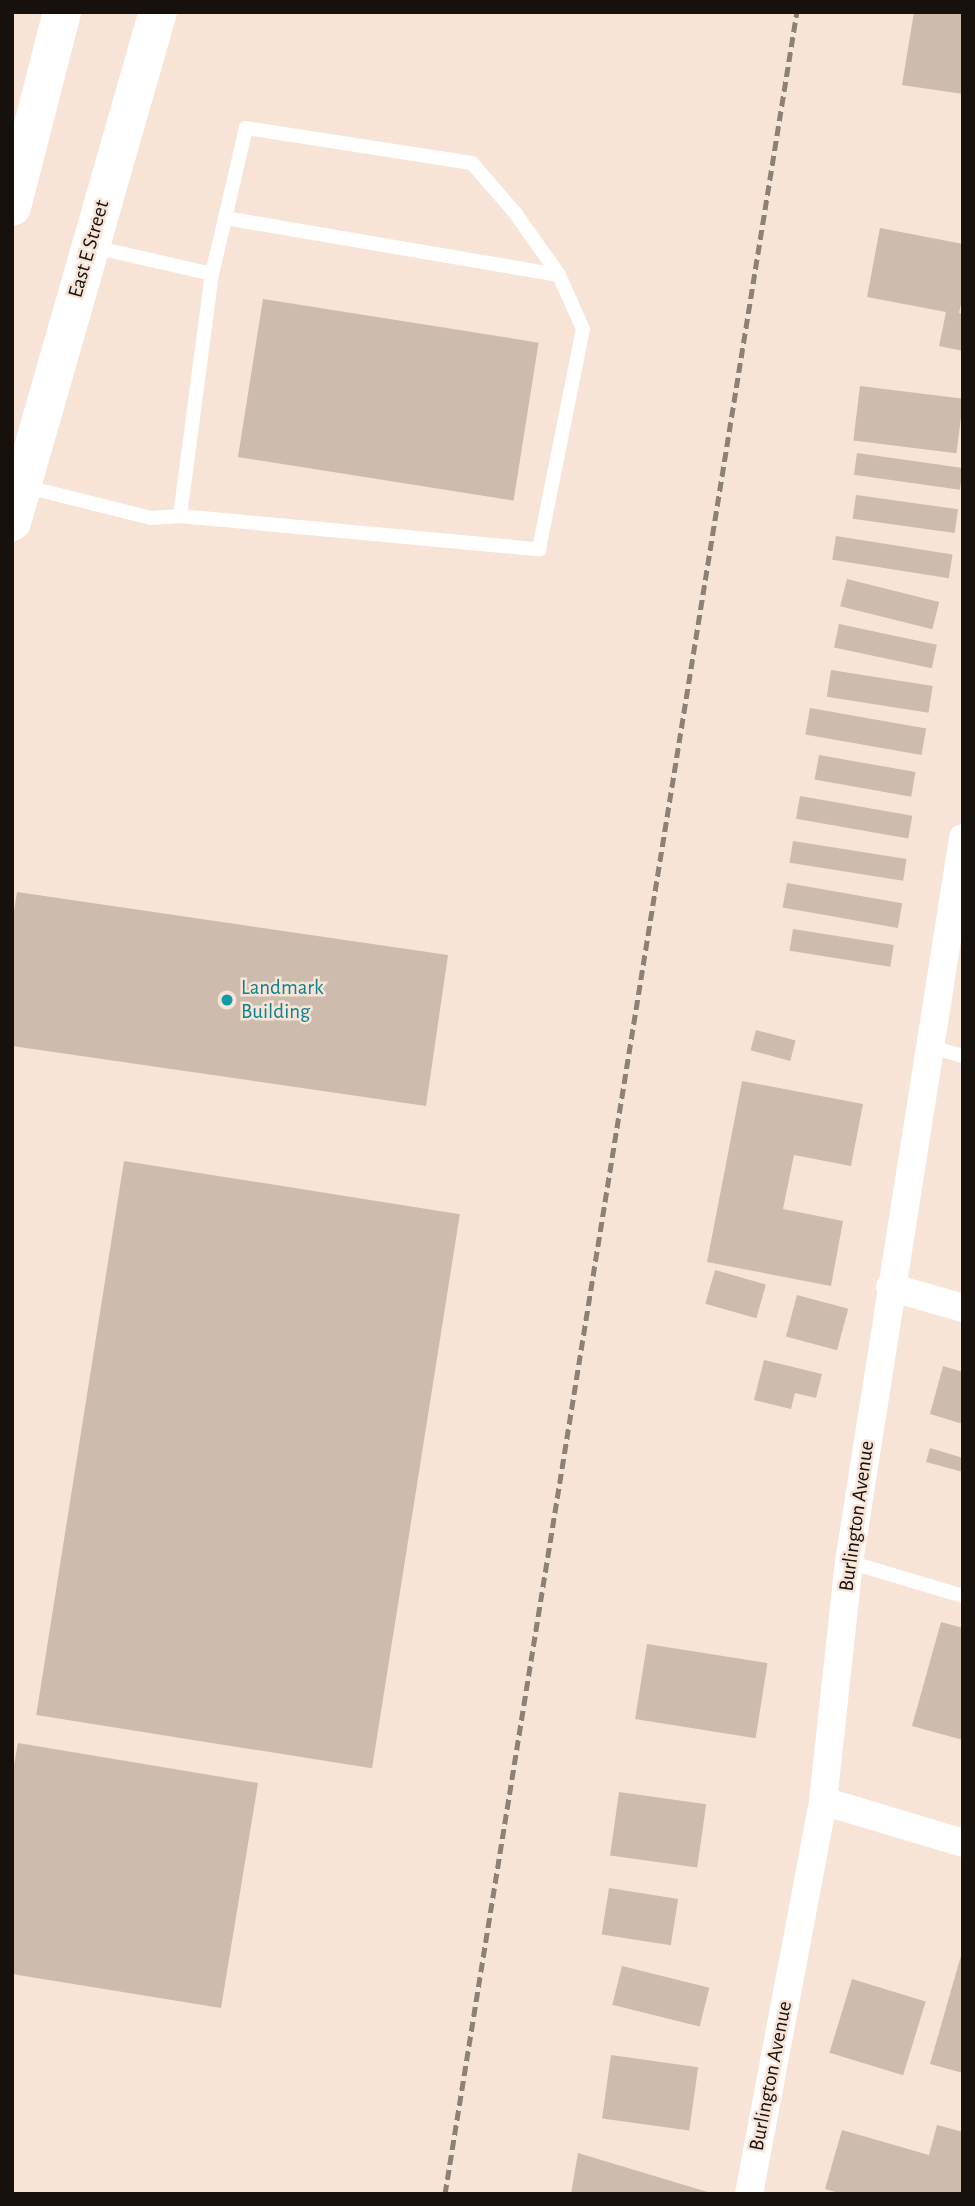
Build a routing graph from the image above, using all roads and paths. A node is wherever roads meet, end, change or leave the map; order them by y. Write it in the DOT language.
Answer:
graph roads {
  1 [pos="62,12"];
  2 [pos="159,12"];
  3 [pos="12,207"];
  4 [pos="225,218"];
  5 [pos="89,246"];
  6 [pos="212,274"];
  7 [pos="559,275"];
  8 [pos="17,504"];
  9 [pos="180,516"];
  10 [pos="963,838"];
  11 [pos="928,1046"];
  12 [pos="963,1056"];
  13 [pos="890,1287"];
  14 [pos="963,1308"];
  15 [pos="849,1562"];
  16 [pos="963,1596"];
  17 [pos="822,1801"];
  18 [pos="963,1843"];
  19 [pos="749,2194"];
  1 -- 3 [label="main road"];
  2 -- 5 [label="main road, East E Street"];
  4 -- 6 [label="lane"];
  4 -- 7 [label="lane"];
  4 -- 7 [label="lane"];
  5 -- 6 [label="lane"];
  5 -- 8 [label="main road, East E Street"];
  6 -- 9 [label="lane"];
  7 -- 9 [label="lane"];
  8 -- 9 [label="lane"];
  10 -- 11 [label="street, Burlington Avenue"];
  11 -- 12 [label="lane"];
  11 -- 13 [label="street, Burlington Avenue"];
  13 -- 14 [label="street"];
  13 -- 15 [label="street, Burlington Avenue"];
  15 -- 16 [label="lane"];
  15 -- 17 [label="street, Burlington Avenue"];
  17 -- 18 [label="street"];
  17 -- 19 [label="street, Burlington Avenue"];
}
